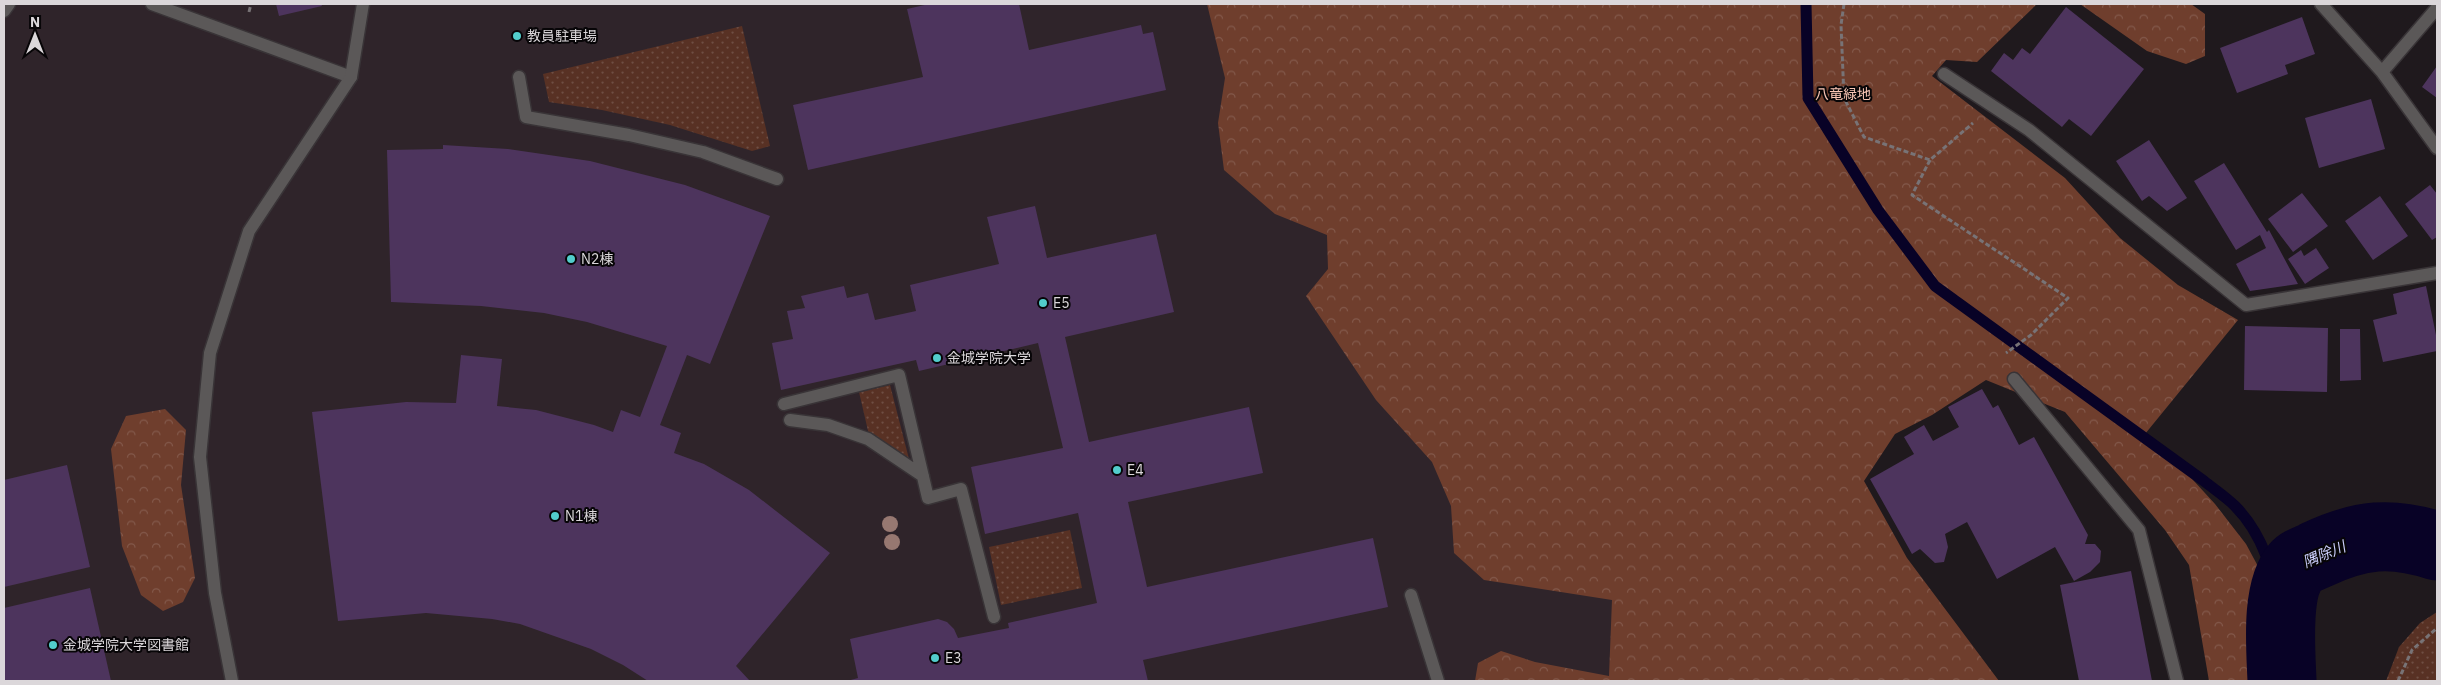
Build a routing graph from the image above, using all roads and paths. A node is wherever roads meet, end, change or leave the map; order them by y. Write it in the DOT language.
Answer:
graph roads {
  1 [pos="9,4"];
  2 [pos="152,4"];
  3 [pos="363,4"];
  4 [pos="1844,4"];
  5 [pos="2321,4"];
  6 [pos="2437,8"];
  7 [pos="4,11"];
  8 [pos="2382,72"];
  9 [pos="1944,74"];
  10 [pos="351,77"];
  11 [pos="518,77"];
  12 [pos="1991,104"];
  13 [pos="2437,148"];
  14 [pos="1930,160"];
  15 [pos="778,179"];
  16 [pos="2437,273"];
  17 [pos="2001,357"];
  18 [pos="2014,379"];
  19 [pos="784,404"];
  20 [pos="790,420"];
  21 [pos="923,476"];
  22 [pos="1411,595"];
  23 [pos="994,618"];
  24 [pos="2437,628"];
  25 [pos="232,681"];
  26 [pos="1438,681"];
  27 [pos="2177,681"];
  28 [pos="2398,681"];
  1 -- 7 [label="street"];
  2 -- 10 [label="street"];
  3 -- 10 [label="street"];
  4 -- 14 [label="path"];
  5 -- 8 [label="street"];
  6 -- 8 [label="street"];
  8 -- 13 [label="street"];
  9 -- 12 [label="street"];
  10 -- 25 [label="street"];
  11 -- 15 [label="street"];
  12 -- 14 [label="path"];
  12 -- 16 [label="street"];
  14 -- 17 [label="path"];
  18 -- 27 [label="street"];
  19 -- 21 [label="street"];
  20 -- 21 [label="street"];
  21 -- 23 [label="street"];
  22 -- 26 [label="street"];
  24 -- 28 [label="path"];
}
